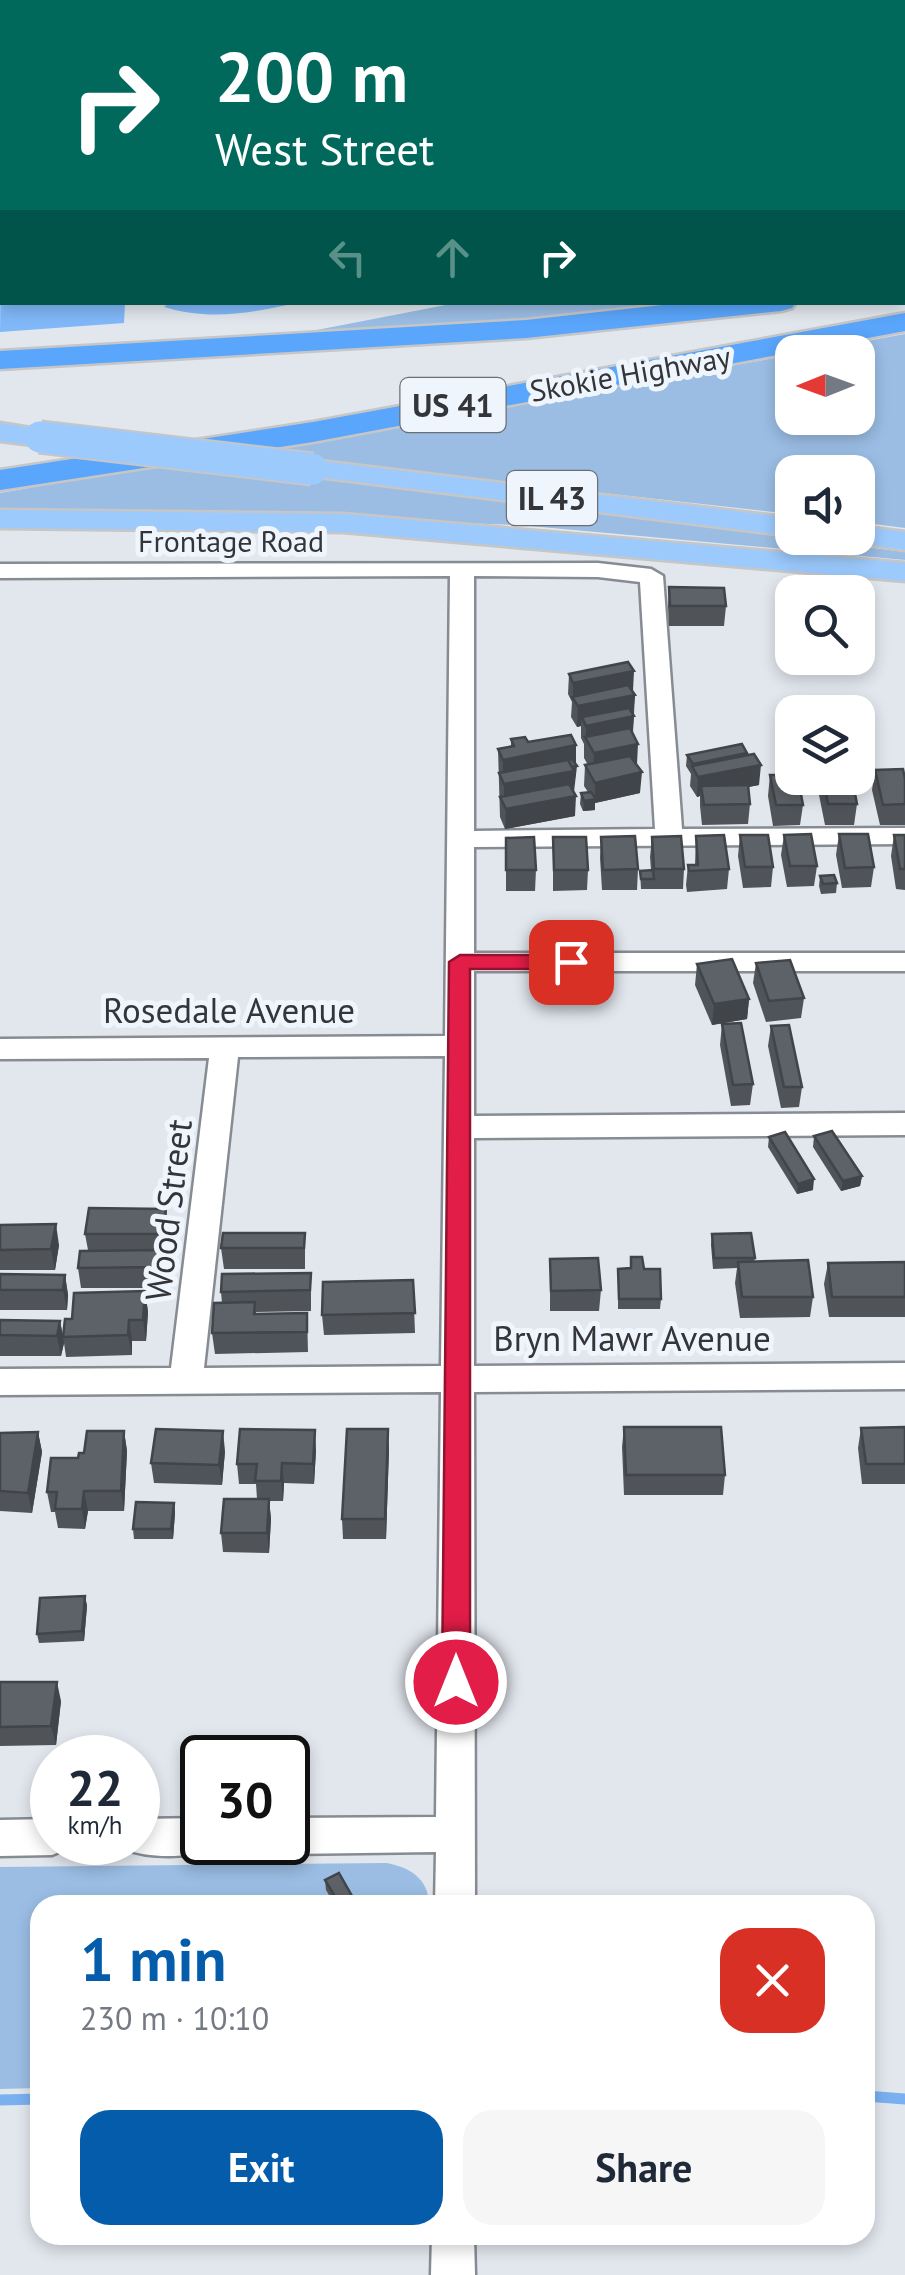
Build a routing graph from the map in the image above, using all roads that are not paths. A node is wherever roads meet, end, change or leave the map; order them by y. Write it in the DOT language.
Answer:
graph roads {
  1 [pos="753,305"];
  2 [pos="408,306"];
  3 [pos="905,322"];
  4 [pos="0,351"];
  5 [pos="0,360"];
  6 [pos="0,432"];
  7 [pos="0,480"];
  8 [pos="0,519"];
  9 [pos="775,525"];
  10 [pos="875,537"];
  11 [pos="905,541"];
  12 [pos="715,554"];
  13 [pos="462,569"];
  14 [pos="0,571"];
  15 [pos="905,572"];
  16 [pos="905,585"];
  17 [pos="905,836"];
  18 [pos="669,838"];
  19 [pos="460,839"];
  20 [pos="460,962"];
  21 [pos="905,962"];
  22 [pos="459,1046"];
  23 [pos="225,1048"];
  24 [pos="0,1049"];
  25 [pos="905,1124"];
  26 [pos="459,1127"];
  27 [pos="905,1376"];
  28 [pos="458,1379"];
  29 [pos="186,1380"];
  30 [pos="0,1382"];
  31 [pos="455,1834"];
  32 [pos="310,1836"];
  33 [pos="30,1837"];
  34 [pos="0,1838"];
  35 [pos="455,1895"];
  36 [pos="453,2245"];
  37 [pos="453,2275"];
  1 -- 5 [label="highway, Skokie Highway / US 41"];
  2 -- 4 [label="highway"];
  3 -- 7 [label="highway, Skokie Highway / US 41"];
  6 -- 9 [label="main road, IL 43, bridge"];
  8 -- 12 [label="main road, IL 43"];
  10 -- 11 [label="main road"];
  12 -- 15 [label="main road, IL 43"];
  12 -- 16 [label="main road"];
  13 -- 14 [label="street, Frontage Road"];
  13 -- 18 [label="street, Frontage Road"];
  13 -- 19 [label="street"];
  17 -- 18 [label="street"];
  18 -- 19 [label="street"];
  19 -- 20 [label="street"];
  20 -- 21 [label="street"];
  20 -- 22 [label="street"];
  22 -- 23 [label="street, Rosedale Avenue"];
  22 -- 26 [label="street"];
  23 -- 24 [label="street, Rosedale Avenue"];
  23 -- 29 [label="street, Wood Street"];
  25 -- 26 [label="street"];
  26 -- 28 [label="street"];
  27 -- 28 [label="street, Bryn Mawr Avenue"];
  28 -- 29 [label="street, Bryn Mawr Avenue"];
  28 -- 31 [label="street"];
  29 -- 30 [label="street, Bryn Mawr Avenue"];
  31 -- 32 [label="street"];
  31 -- 35 [label="street"];
  33 -- 34 [label="street"];
  36 -- 37 [label="street"];
}
